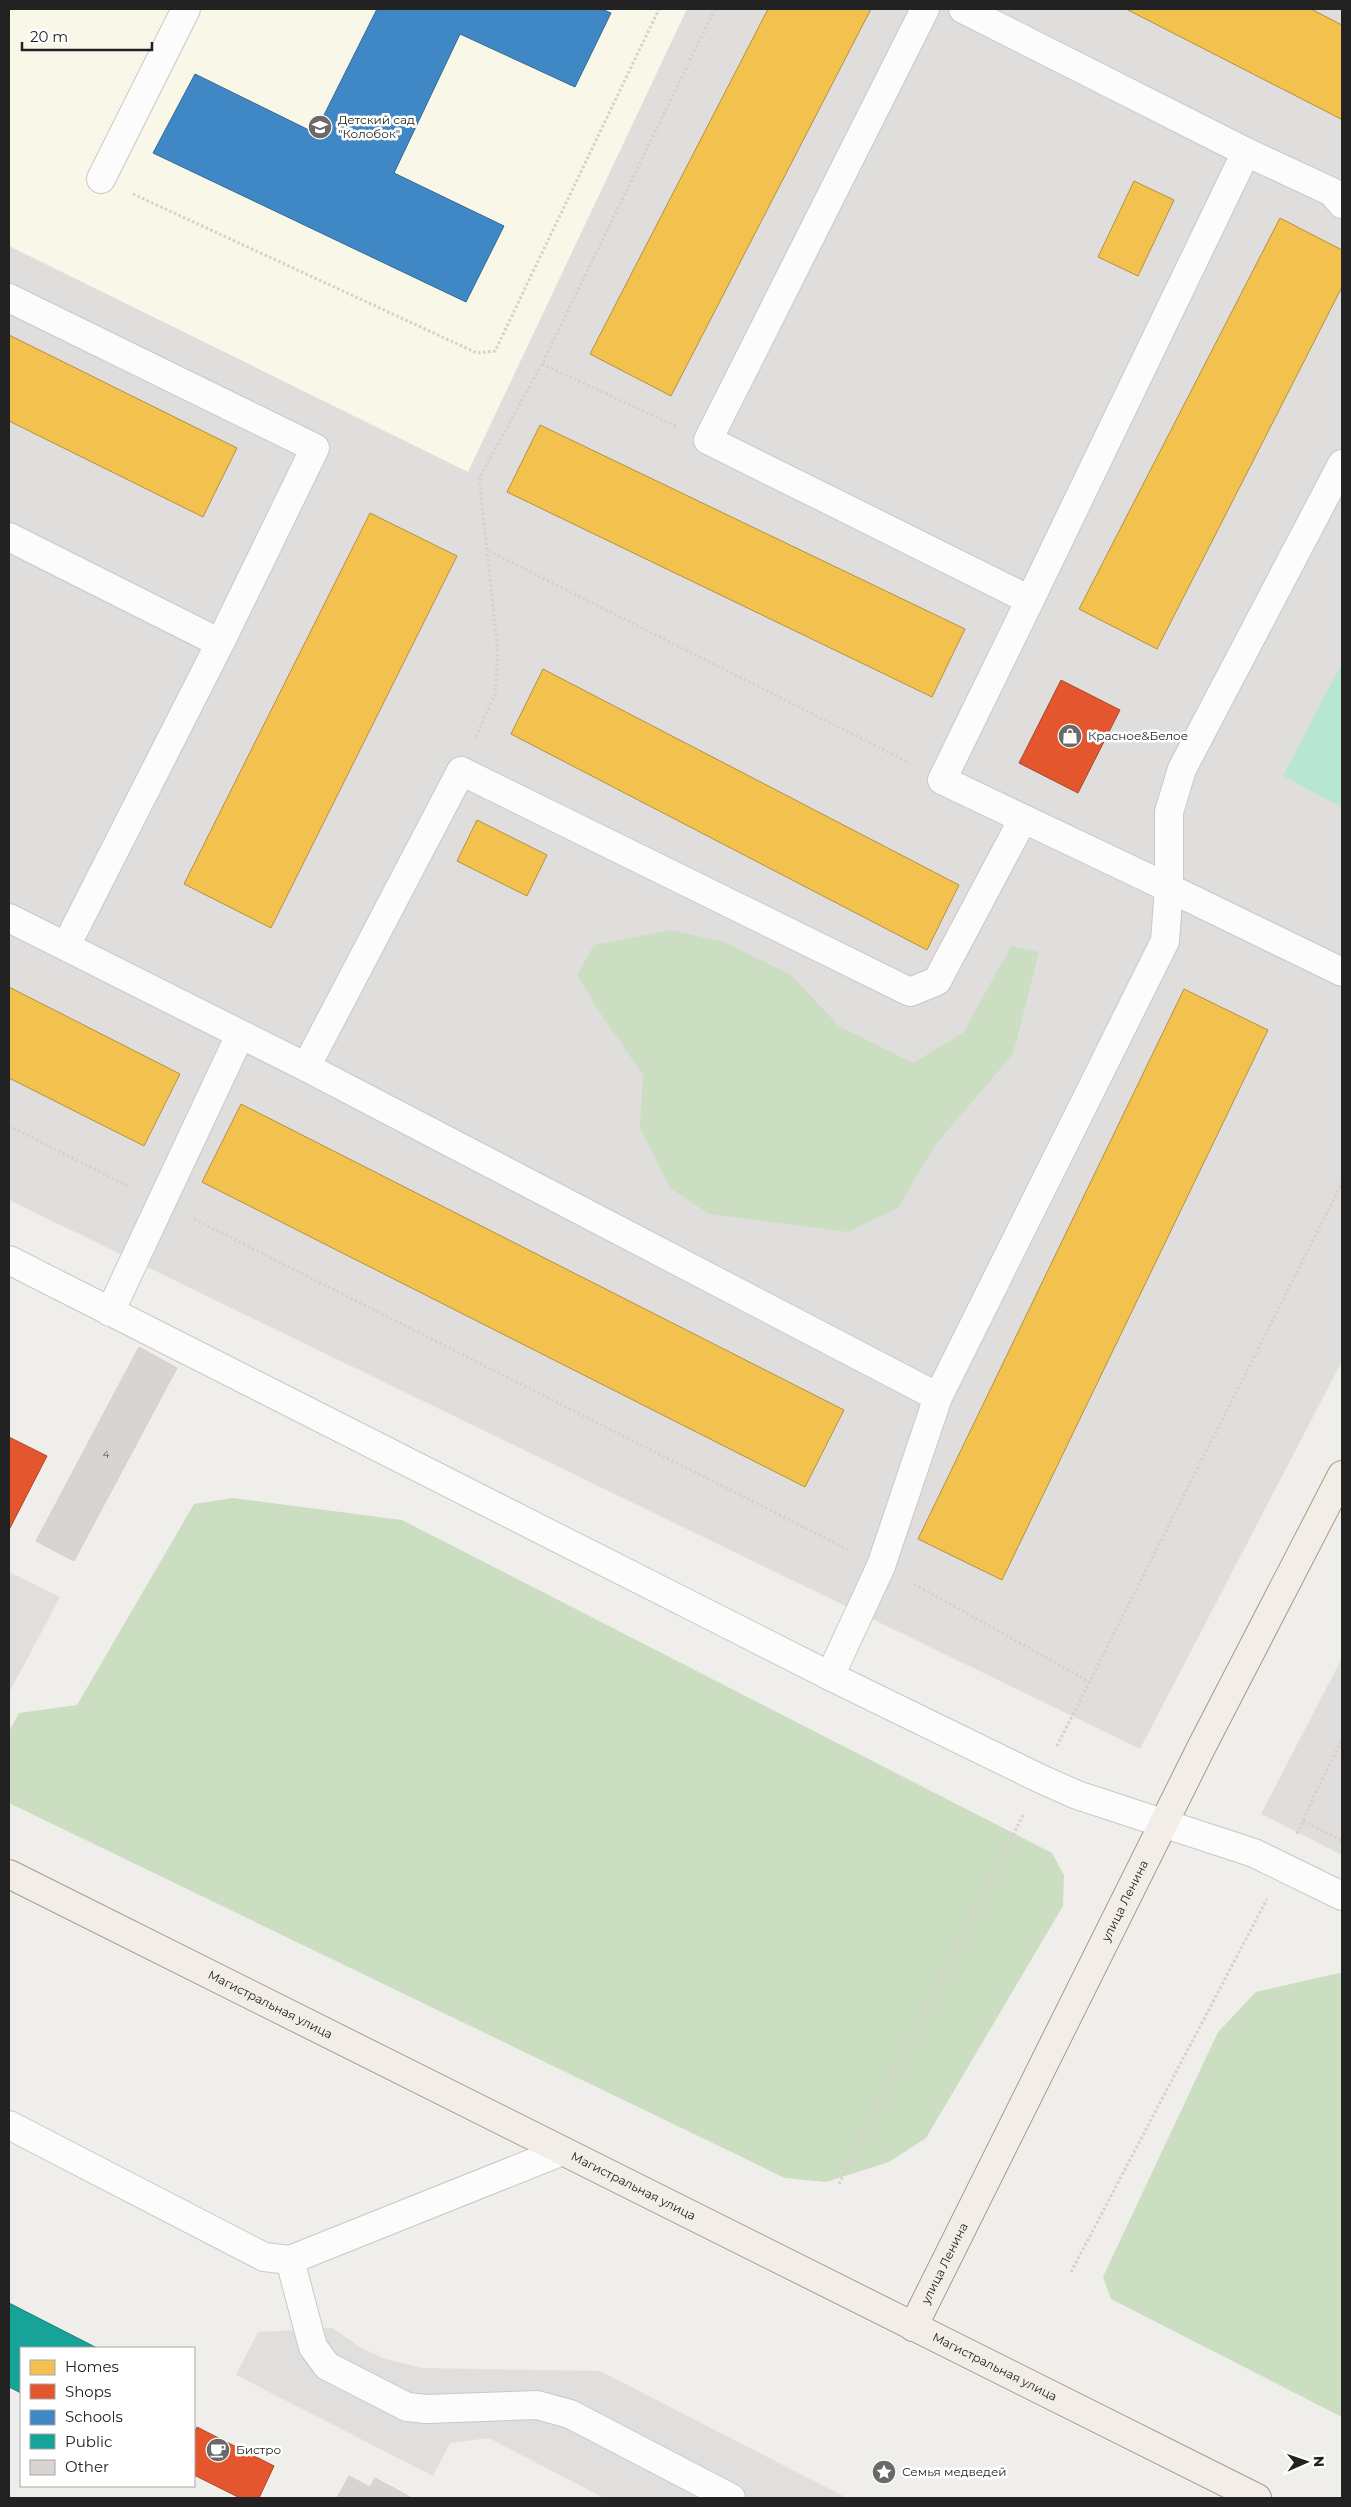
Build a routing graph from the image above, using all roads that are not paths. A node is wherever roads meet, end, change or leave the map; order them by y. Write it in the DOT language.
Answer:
graph roads {
  1 [pos="186,9"];
  2 [pos="924,9"];
  3 [pos="963,9"];
  4 [pos="1246,152"];
  5 [pos="101,179"];
  6 [pos="1339,189"];
  7 [pos="9,298"];
  8 [pos="1342,464"];
  9 [pos="9,537"];
  10 [pos="1030,600"];
  11 [pos="220,643"];
  12 [pos="1023,819"];
  13 [pos="1169,888"];
  14 [pos="9,918"];
  15 [pos="66,946"];
  16 [pos="1342,972"];
  17 [pos="240,1035"];
  18 [pos="306,1067"];
  19 [pos="9,1260"];
  20 [pos="110,1312"];
  21 [pos="938,1397"];
  22 [pos="1342,1475"];
  23 [pos="830,1676"];
  24 [pos="1164,1824"];
  25 [pos="9,1874"];
  26 [pos="1342,1896"];
  27 [pos="9,2125"];
  28 [pos="560,2152"];
  29 [pos="290,2260"];
  30 [pos="912,2327"];
  31 [pos="730,2498"];
  32 [pos="1258,2498"];
  1 -- 5 [label="street"];
  2 -- 10 [label="street"];
  3 -- 4 [label="street"];
  4 -- 6 [label="street"];
  4 -- 10 [label="street"];
  7 -- 11 [label="street"];
  8 -- 13 [label="street"];
  9 -- 11 [label="street"];
  10 -- 12 [label="street"];
  11 -- 15 [label="street"];
  12 -- 13 [label="street"];
  12 -- 18 [label="street"];
  13 -- 16 [label="street"];
  13 -- 21 [label="street"];
  14 -- 15 [label="street"];
  15 -- 17 [label="street"];
  17 -- 18 [label="street"];
  17 -- 20 [label="street"];
  18 -- 21 [label="street"];
  19 -- 20 [label="street"];
  20 -- 23 [label="street"];
  21 -- 23 [label="street"];
  22 -- 24 [label="main road, улица Ленина"];
  23 -- 24 [label="street"];
  24 -- 26 [label="street"];
  24 -- 30 [label="main road, улица Ленина"];
  25 -- 28 [label="main road, Магистральная улица"];
  27 -- 29 [label="street"];
  28 -- 29 [label="street"];
  28 -- 30 [label="main road, Магистральная улица"];
  29 -- 31 [label="street"];
  30 -- 32 [label="main road, Магистральная улица"];
}
